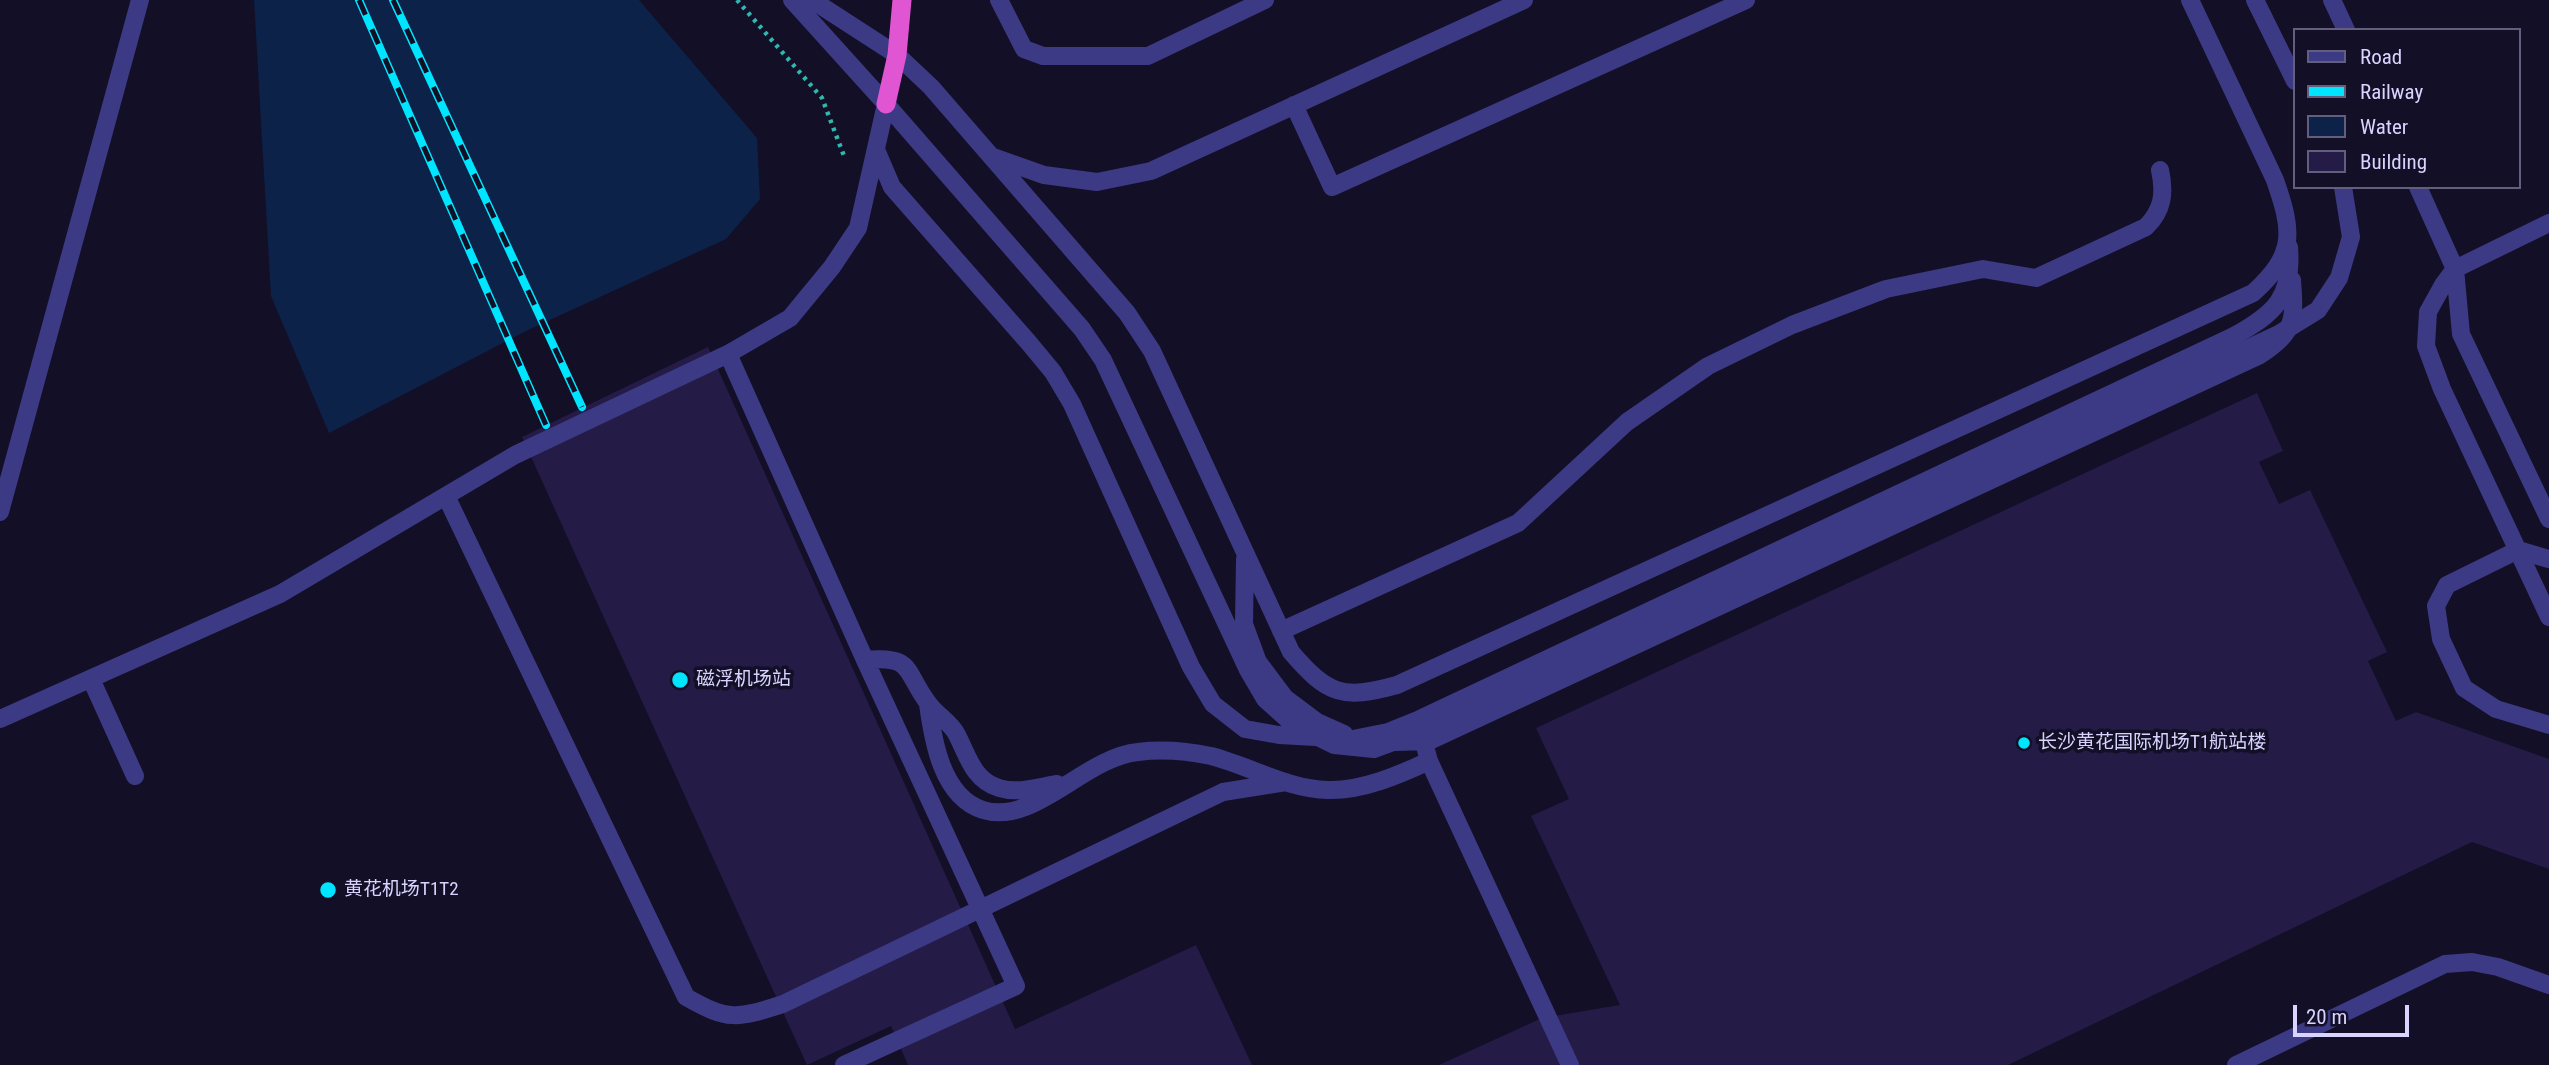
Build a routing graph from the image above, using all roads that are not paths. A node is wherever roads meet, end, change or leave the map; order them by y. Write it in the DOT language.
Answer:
graph roads {
  1 [pos="141,0"];
  2 [pos="792,0"];
  3 [pos="812,0"];
  4 [pos="902,0"];
  5 [pos="999,0"];
  6 [pos="1265,0"];
  7 [pos="1524,0"];
  8 [pos="1746,0"];
  9 [pos="2190,0"];
  10 [pos="2255,0"];
  11 [pos="2332,0"];
  12 [pos="2345,28"];
  13 [pos="897,55"];
  14 [pos="2294,79"];
  15 [pos="886,104"];
  16 [pos="1294,105"];
  17 [pos="877,152"];
  18 [pos="990,155"];
  19 [pos="2160,170"];
  20 [pos="2343,189"];
  21 [pos="2419,189"];
  22 [pos="2549,223"];
  23 [pos="2289,235"];
  24 [pos="2455,269"];
  25 [pos="2291,272"];
  26 [pos="728,354"];
  27 [pos="446,496"];
  28 [pos="0,512"];
  29 [pos="2549,519"];
  30 [pos="2518,550"];
  31 [pos="1245,552"];
  32 [pos="2549,559"];
  33 [pos="2549,617"];
  34 [pos="1281,631"];
  35 [pos="865,660"];
  36 [pos="91,678"];
  37 [pos="928,704"];
  38 [pos="0,719"];
  39 [pos="2549,725"];
  40 [pos="1353,739"];
  41 [pos="1429,741"];
  42 [pos="1429,761"];
  43 [pos="135,776"];
  44 [pos="1067,782"];
  45 [pos="1286,782"];
  46 [pos="980,911"];
  47 [pos="2549,985"];
  48 [pos="844,1065"];
  49 [pos="1570,1065"];
  50 [pos="2236,1065"];
  1 -- 28 [label="street"];
  2 -- 15 [label="street"];
  3 -- 13 [label="street"];
  4 -- 13 [label="highway"];
  5 -- 6 [label="street"];
  7 -- 16 [label="street"];
  8 -- 16 [label="street"];
  9 -- 23 [label="street"];
  10 -- 14 [label="street"];
  11 -- 12 [label="street"];
  13 -- 15 [label="highway"];
  13 -- 18 [label="street"];
  15 -- 17 [label="street"];
  15 -- 20 [label="street"];
  16 -- 18 [label="street"];
  17 -- 26 [label="street"];
  17 -- 40 [label="street"];
  18 -- 31 [label="street"];
  19 -- 34 [label="street"];
  21 -- 24 [label="street"];
  22 -- 24 [label="street"];
  23 -- 25 [label="street"];
  23 -- 34 [label="street"];
  24 -- 29 [label="street"];
  24 -- 30 [label="street"];
  25 -- 40 [label="street"];
  25 -- 41 [label="street"];
  26 -- 27 [label="street"];
  26 -- 35 [label="street"];
  27 -- 36 [label="street"];
  27 -- 46 [label="street"];
  30 -- 32 [label="street"];
  30 -- 33 [label="street"];
  30 -- 39 [label="street"];
  31 -- 34 [label="street"];
  31 -- 40 [label="street"];
  35 -- 37 [label="street"];
  35 -- 46 [label="street"];
  36 -- 38 [label="street"];
  36 -- 43 [label="street"];
  37 -- 44 [label="street"];
  37 -- 44 [label="street"];
  40 -- 41 [label="street"];
  41 -- 42 [label="street"];
  42 -- 45 [label="street"];
  42 -- 49 [label="street"];
  44 -- 45 [label="street"];
  45 -- 46 [label="street"];
  46 -- 48 [label="street"];
  47 -- 50 [label="street"];
}
